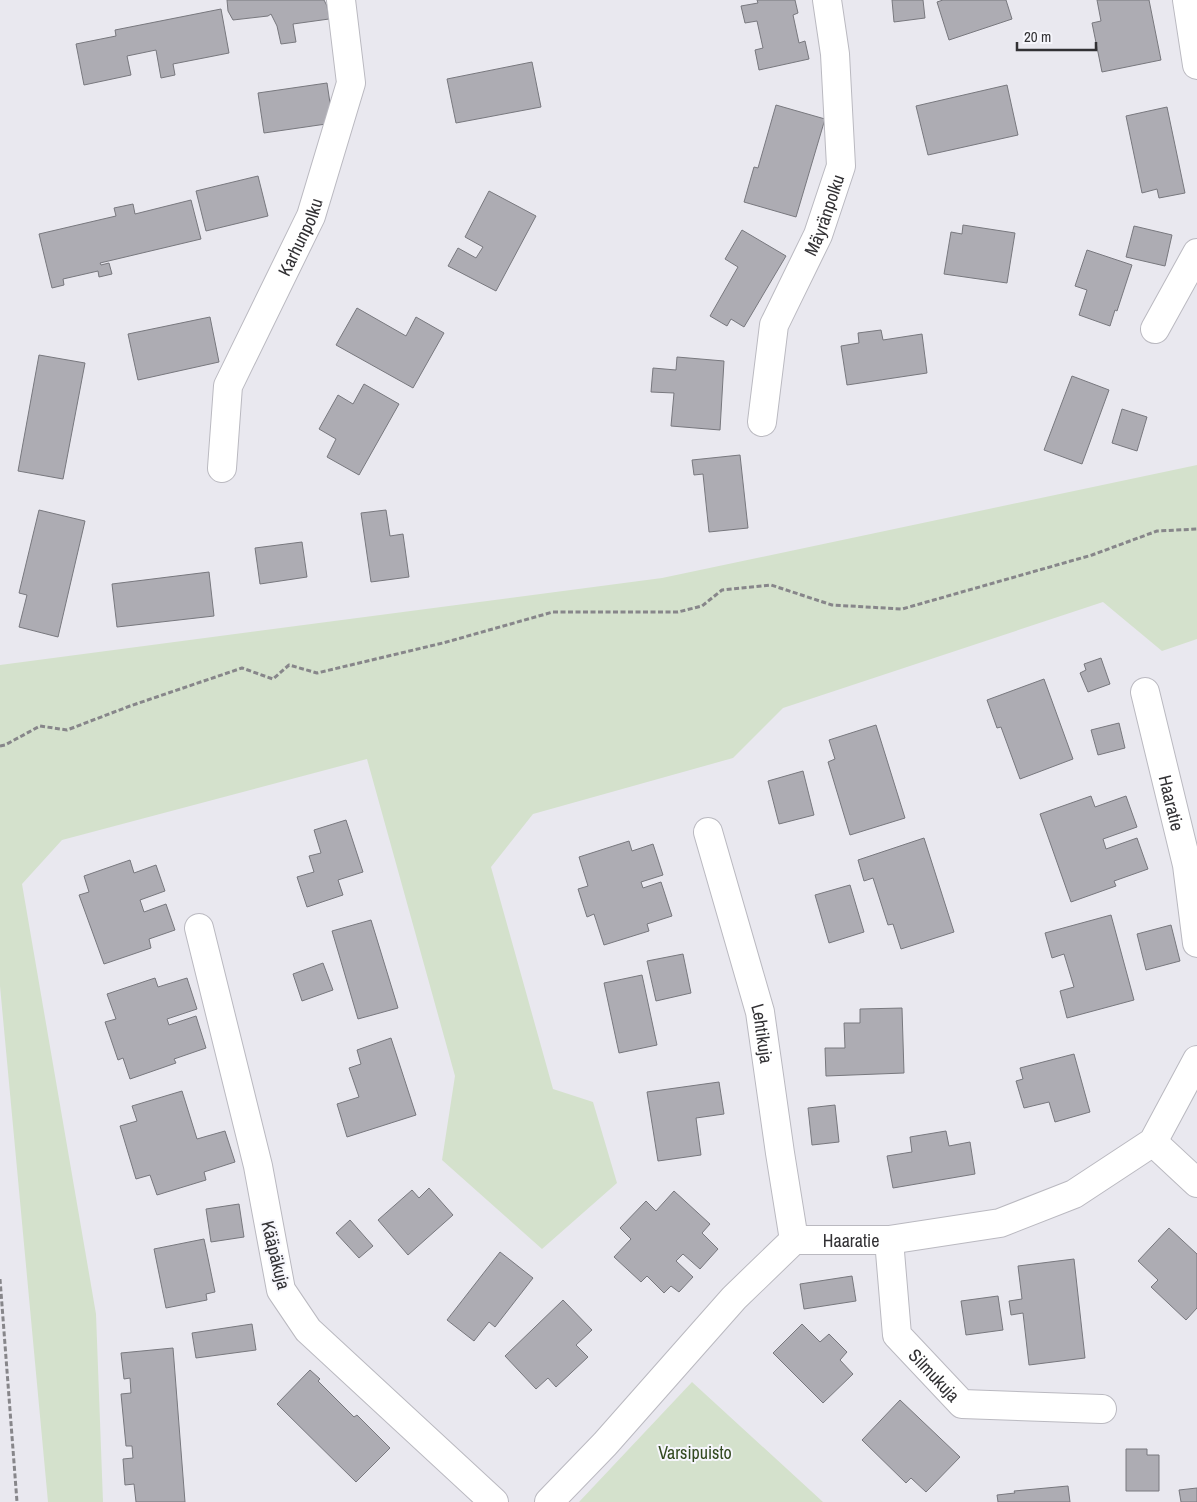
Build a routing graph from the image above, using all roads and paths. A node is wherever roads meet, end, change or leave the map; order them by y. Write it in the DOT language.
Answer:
graph roads {
  1 [pos="341,0"];
  2 [pos="827,0"];
  3 [pos="1187,0"];
  4 [pos="1197,65"];
  5 [pos="1197,253"];
  6 [pos="1155,329"];
  7 [pos="762,422"];
  8 [pos="222,468"];
  9 [pos="1197,529"];
  10 [pos="1145,692"];
  11 [pos="0,746"];
  12 [pos="708,832"];
  13 [pos="199,928"];
  14 [pos="1197,943"];
  15 [pos="1197,1060"];
  16 [pos="1153,1142"];
  17 [pos="1197,1183"];
  18 [pos="794,1240"];
  19 [pos="889,1240"];
  20 [pos="0,1279"];
  21 [pos="1102,1409"];
  22 [pos="17,1502"];
  23 [pos="494,1502"];
  24 [pos="549,1502"];
  1 -- 8 [label="street, Karhunpolku"];
  2 -- 7 [label="street, Mäyränpolku"];
  3 -- 4 [label="street"];
  5 -- 6 [label="street"];
  9 -- 11 [label="path"];
  10 -- 14 [label="street, Haaratie"];
  12 -- 18 [label="street, Lehtikuja"];
  13 -- 23 [label="street, Kääpäkuja"];
  15 -- 16 [label="street, Haaratie"];
  16 -- 17 [label="street"];
  16 -- 19 [label="street, Haaratie"];
  18 -- 19 [label="street, Haaratie"];
  18 -- 24 [label="street"];
  19 -- 21 [label="street, Silmukuja"];
  20 -- 22 [label="path"];
}
